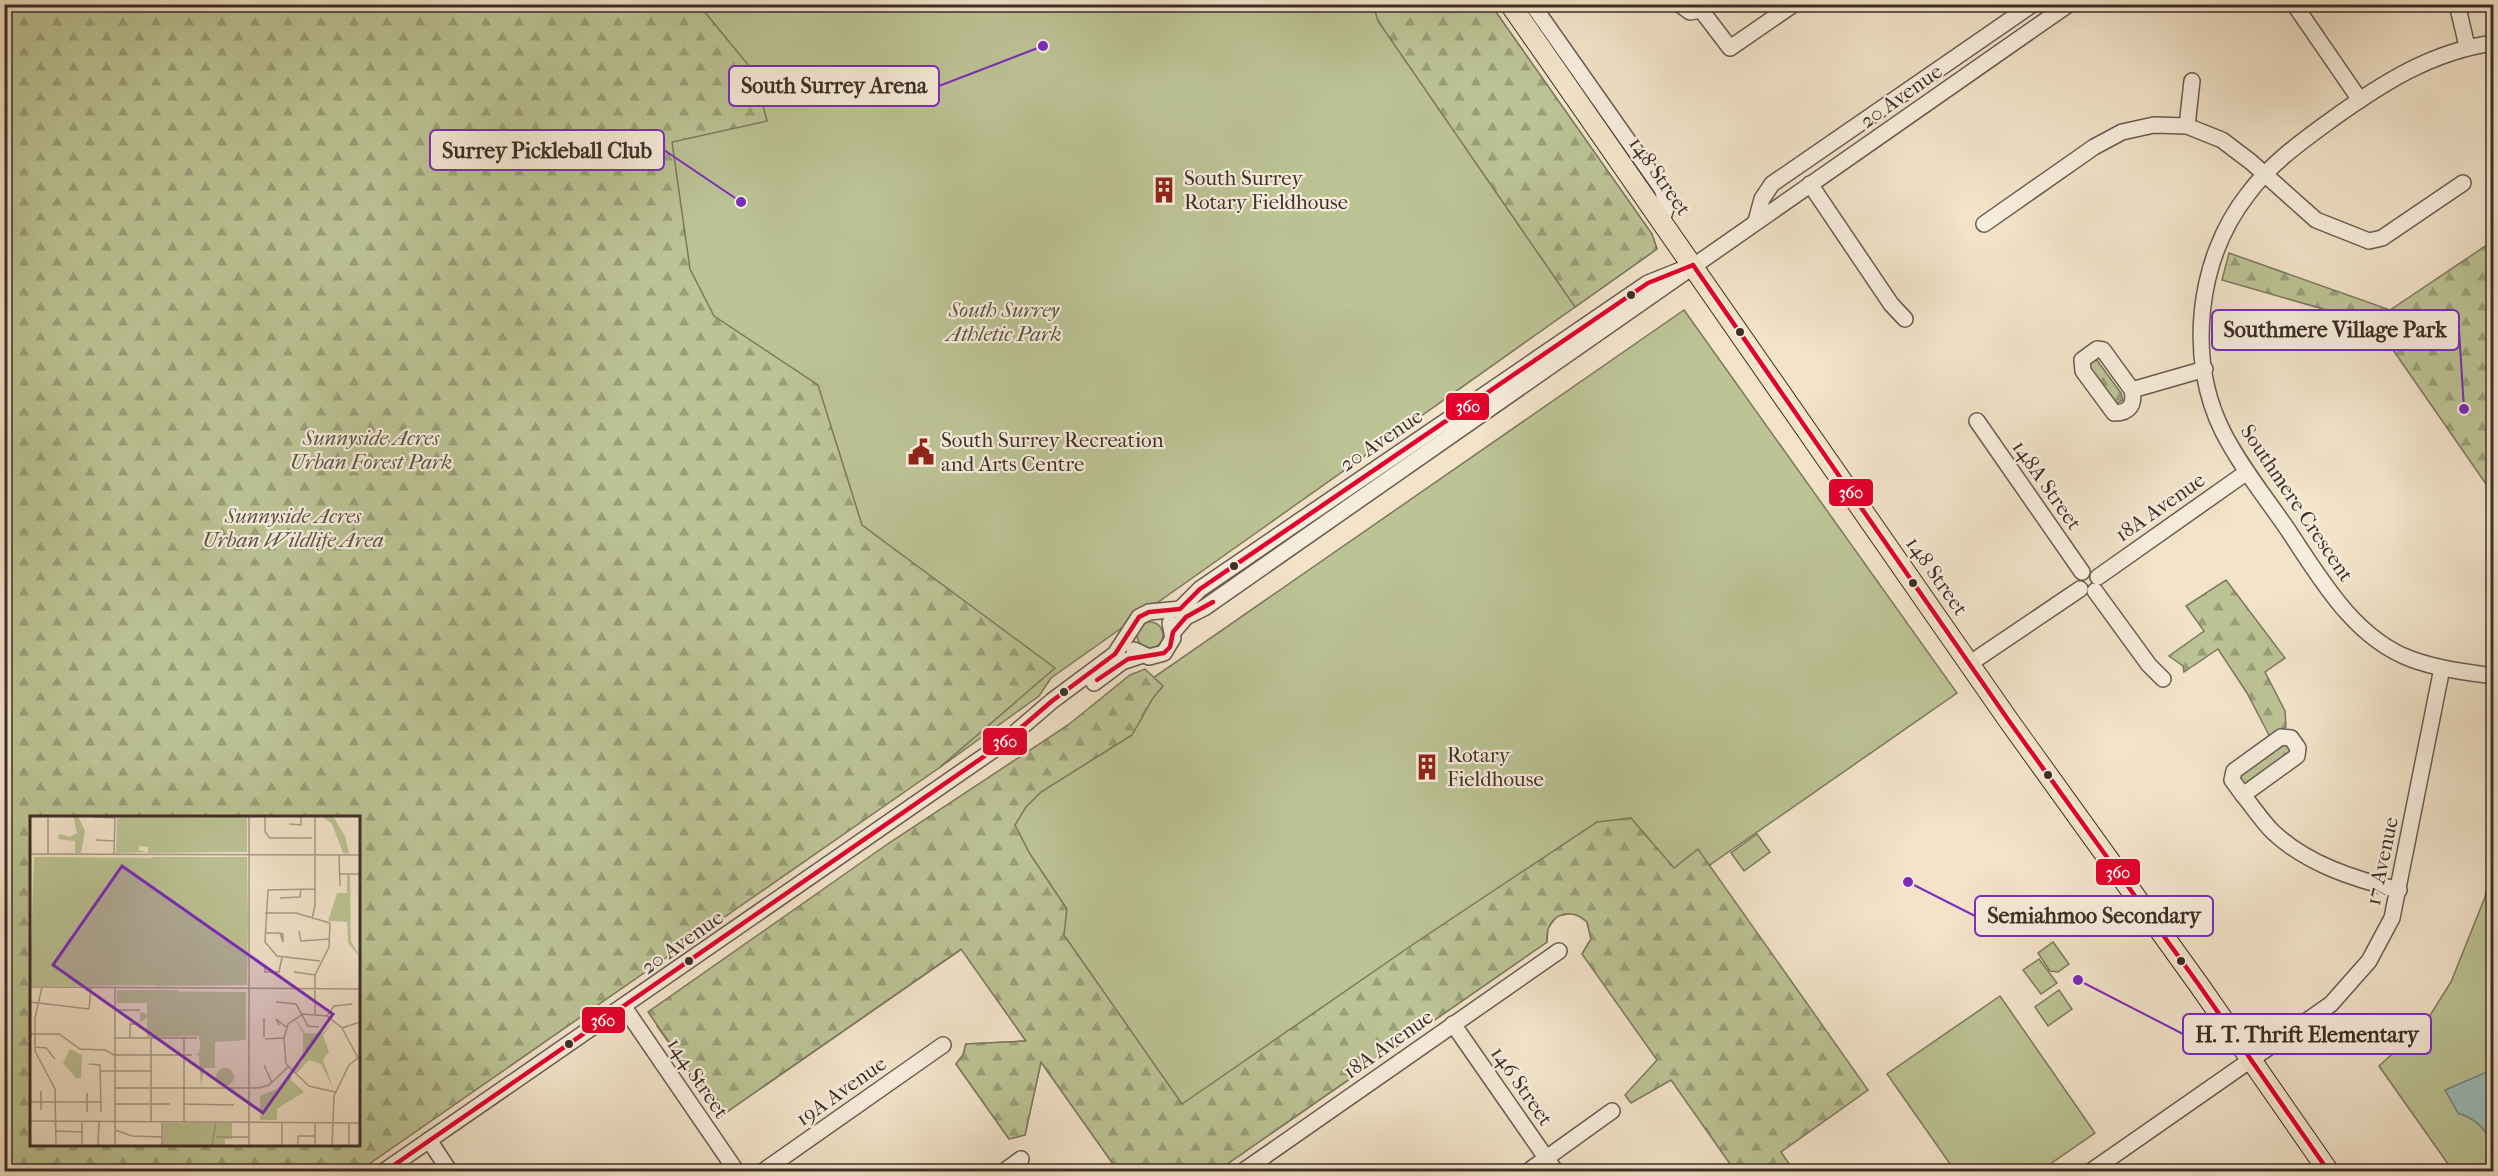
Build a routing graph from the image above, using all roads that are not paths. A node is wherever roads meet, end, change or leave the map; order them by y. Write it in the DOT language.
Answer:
graph roads {
  1 [pos="1510,4"];
  2 [pos="1532,4"];
  3 [pos="1679,4"];
  4 [pos="1794,4"];
  5 [pos="2033,4"];
  6 [pos="2069,4"];
  7 [pos="2294,4"];
  8 [pos="2457,4"];
  9 [pos="1704,7"];
  10 [pos="2493,43"];
  11 [pos="2467,46"];
  12 [pos="2192,81"];
  13 [pos="2360,100"];
  14 [pos="2187,126"];
  15 [pos="2265,174"];
  16 [pos="2463,183"];
  17 [pos="1810,184"];
  18 [pos="1662,221"];
  19 [pos="1756,221"];
  20 [pos="1984,224"];
  21 [pos="1693,265"];
  22 [pos="1905,319"];
  23 [pos="2205,369"];
  24 [pos="2132,390"];
  25 [pos="1977,421"];
  26 [pos="2247,472"];
  27 [pos="2091,585"];
  28 [pos="1156,613"];
  29 [pos="1128,630"];
  30 [pos="1173,632"];
  31 [pos="1143,656"];
  32 [pos="1969,664"];
  33 [pos="2442,668"];
  34 [pos="2493,676"];
  35 [pos="2163,680"];
  36 [pos="1002,744"];
  37 [pos="2243,795"];
  38 [pos="2399,891"];
  39 [pos="1560,951"];
  40 [pos="624,1007"];
  41 [pos="1453,1024"];
  42 [pos="943,1045"];
  43 [pos="2251,1060"];
  44 [pos="1612,1111"];
  45 [pos="429,1140"];
  46 [pos="1546,1158"];
  47 [pos="1021,1159"];
  48 [pos="383,1172"];
  49 [pos="450,1172"];
  50 [pos="737,1172"];
  51 [pos="762,1172"];
  52 [pos="1003,1172"];
  53 [pos="1242,1172"];
  54 [pos="1527,1172"];
  55 [pos="1556,1172"];
  56 [pos="2090,1172"];
  57 [pos="2329,1172"];
  1 -- 18 [label="main road, 148 Street"];
  2 -- 18 [label="street"];
  3 -- 9 [label="street"];
  4 -- 9 [label="street"];
  5 -- 19 [label="street, 20 Avenue"];
  6 -- 17 [label="street, 20 Avenue"];
  7 -- 13 [label="street"];
  8 -- 11 [label="street"];
  10 -- 11 [label="street, Southmere Crescent"];
  11 -- 13 [label="street, Southmere Crescent"];
  12 -- 14 [label="street"];
  13 -- 15 [label="street, Southmere Crescent"];
  14 -- 15 [label="street"];
  14 -- 20 [label="street"];
  15 -- 16 [label="street"];
  15 -- 23 [label="street, Southmere Crescent"];
  17 -- 19 [label="street, 20 Avenue"];
  17 -- 22 [label="street"];
  18 -- 21 [label="main road, 148 Street"];
  19 -- 21 [label="street, 20 Avenue"];
  21 -- 28 [label="street, 20 Avenue"];
  21 -- 30 [label="street, 20 Avenue"];
  21 -- 32 [label="main road, 148 Street"];
  23 -- 24 [label="street"];
  23 -- 26 [label="street, Southmere Crescent"];
  25 -- 27 [label="street, 148A Street"];
  26 -- 27 [label="street, 18A Avenue"];
  26 -- 33 [label="street, Southmere Crescent"];
  27 -- 32 [label="street, 18A Avenue"];
  27 -- 35 [label="street"];
  28 -- 29 [label="street"];
  28 -- 30 [label="street"];
  29 -- 31 [label="street"];
  29 -- 36 [label="street, 20 Avenue"];
  30 -- 31 [label="street"];
  31 -- 36 [label="street, 20 Avenue"];
  32 -- 43 [label="main road, 148 Street"];
  33 -- 34 [label="street, Southmere Crescent"];
  33 -- 38 [label="street, 17 Avenue"];
  36 -- 40 [label="street, 20 Avenue"];
  37 -- 38 [label="street"];
  38 -- 43 [label="street, 17 Avenue"];
  39 -- 41 [label="street, 18A Avenue"];
  40 -- 45 [label="street, 20 Avenue"];
  40 -- 50 [label="street, 144 Street"];
  41 -- 46 [label="street, 146 Street"];
  41 -- 53 [label="street, 18A Avenue"];
  42 -- 51 [label="street, 19A Avenue"];
  43 -- 56 [label="street, 17 Avenue"];
  43 -- 57 [label="main road, 148 Street"];
  44 -- 46 [label="street"];
  45 -- 48 [label="street, 20 Avenue"];
  45 -- 49 [label="street"];
  46 -- 54 [label="street"];
  46 -- 55 [label="street, 146 Street"];
  47 -- 52 [label="street"];
}
